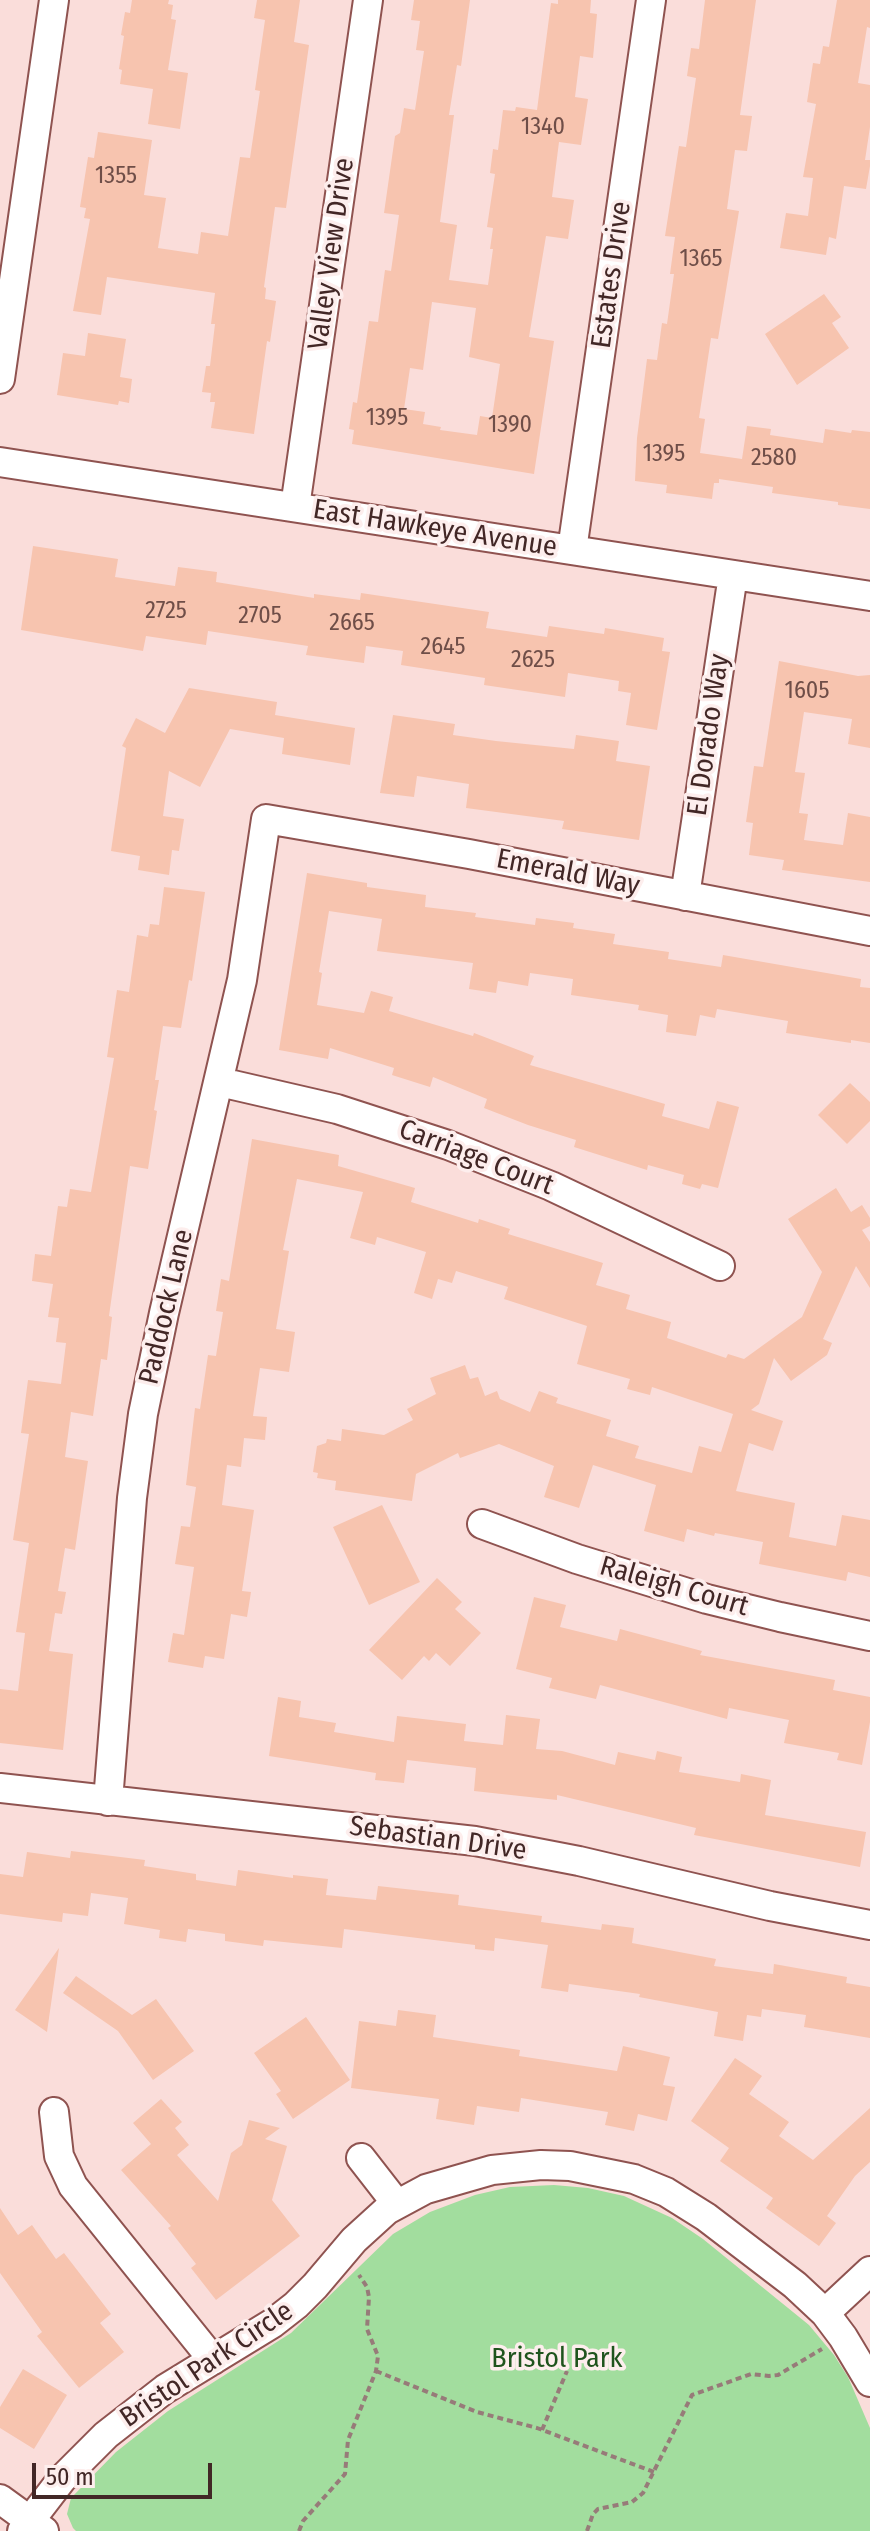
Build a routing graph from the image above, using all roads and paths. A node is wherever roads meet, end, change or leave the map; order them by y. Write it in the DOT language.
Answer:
graph roads {
  1 [pos="54,0"];
  2 [pos="368,0"];
  3 [pos="651,0"];
  4 [pos="0,379"];
  5 [pos="0,462"];
  6 [pos="295,507"];
  7 [pos="572,550"];
  8 [pos="733,575"];
  9 [pos="870,596"];
  10 [pos="266,819"];
  11 [pos="685,896"];
  12 [pos="870,931"];
  13 [pos="220,1082"];
  14 [pos="720,1266"];
  15 [pos="482,1524"];
  16 [pos="870,1636"];
  17 [pos="0,1788"];
  18 [pos="108,1801"];
  19 [pos="870,1925"];
  20 [pos="54,2112"];
  21 [pos="361,2158"];
  22 [pos="396,2203"];
  23 [pos="870,2271"];
  24 [pos="356,2273"];
  25 [pos="825,2313"];
  26 [pos="825,2347"];
  27 [pos="213,2360"];
  28 [pos="376,2371"];
  29 [pos="567,2371"];
  30 [pos="870,2382"];
  31 [pos="542,2430"];
  32 [pos="654,2472"];
  33 [pos="0,2499"];
  34 [pos="32,2527"];
  35 [pos="299,2531"];
  36 [pos="587,2531"];
  1 -- 4 [label="street"];
  2 -- 6 [label="street, Valley View Drive"];
  3 -- 7 [label="street, Estates Drive"];
  5 -- 6 [label="street, East Hawkeye Avenue"];
  6 -- 7 [label="street, East Hawkeye Avenue"];
  7 -- 8 [label="street, East Hawkeye Avenue"];
  8 -- 9 [label="street, East Hawkeye Avenue"];
  8 -- 11 [label="street, El Dorado Way"];
  10 -- 11 [label="street, Emerald Way"];
  10 -- 13 [label="street, Paddock Lane"];
  11 -- 12 [label="street, Emerald Way"];
  13 -- 14 [label="street, Carriage Court"];
  13 -- 18 [label="street, Paddock Lane"];
  15 -- 16 [label="street, Raleigh Court"];
  17 -- 18 [label="street, Sebastian Drive"];
  18 -- 19 [label="street, Sebastian Drive"];
  20 -- 27 [label="street"];
  21 -- 22 [label="street"];
  22 -- 25 [label="street, Bristol Park Circle"];
  22 -- 27 [label="street, Bristol Park Circle"];
  23 -- 25 [label="street"];
  24 -- 28 [label="path"];
  25 -- 30 [label="street, Bristol Park Circle"];
  26 -- 32 [label="path"];
  27 -- 34 [label="street, Bristol Park Circle"];
  28 -- 31 [label="path"];
  28 -- 35 [label="path"];
  29 -- 31 [label="path"];
  31 -- 32 [label="path"];
  32 -- 36 [label="path"];
  33 -- 34 [label="street"];
}
